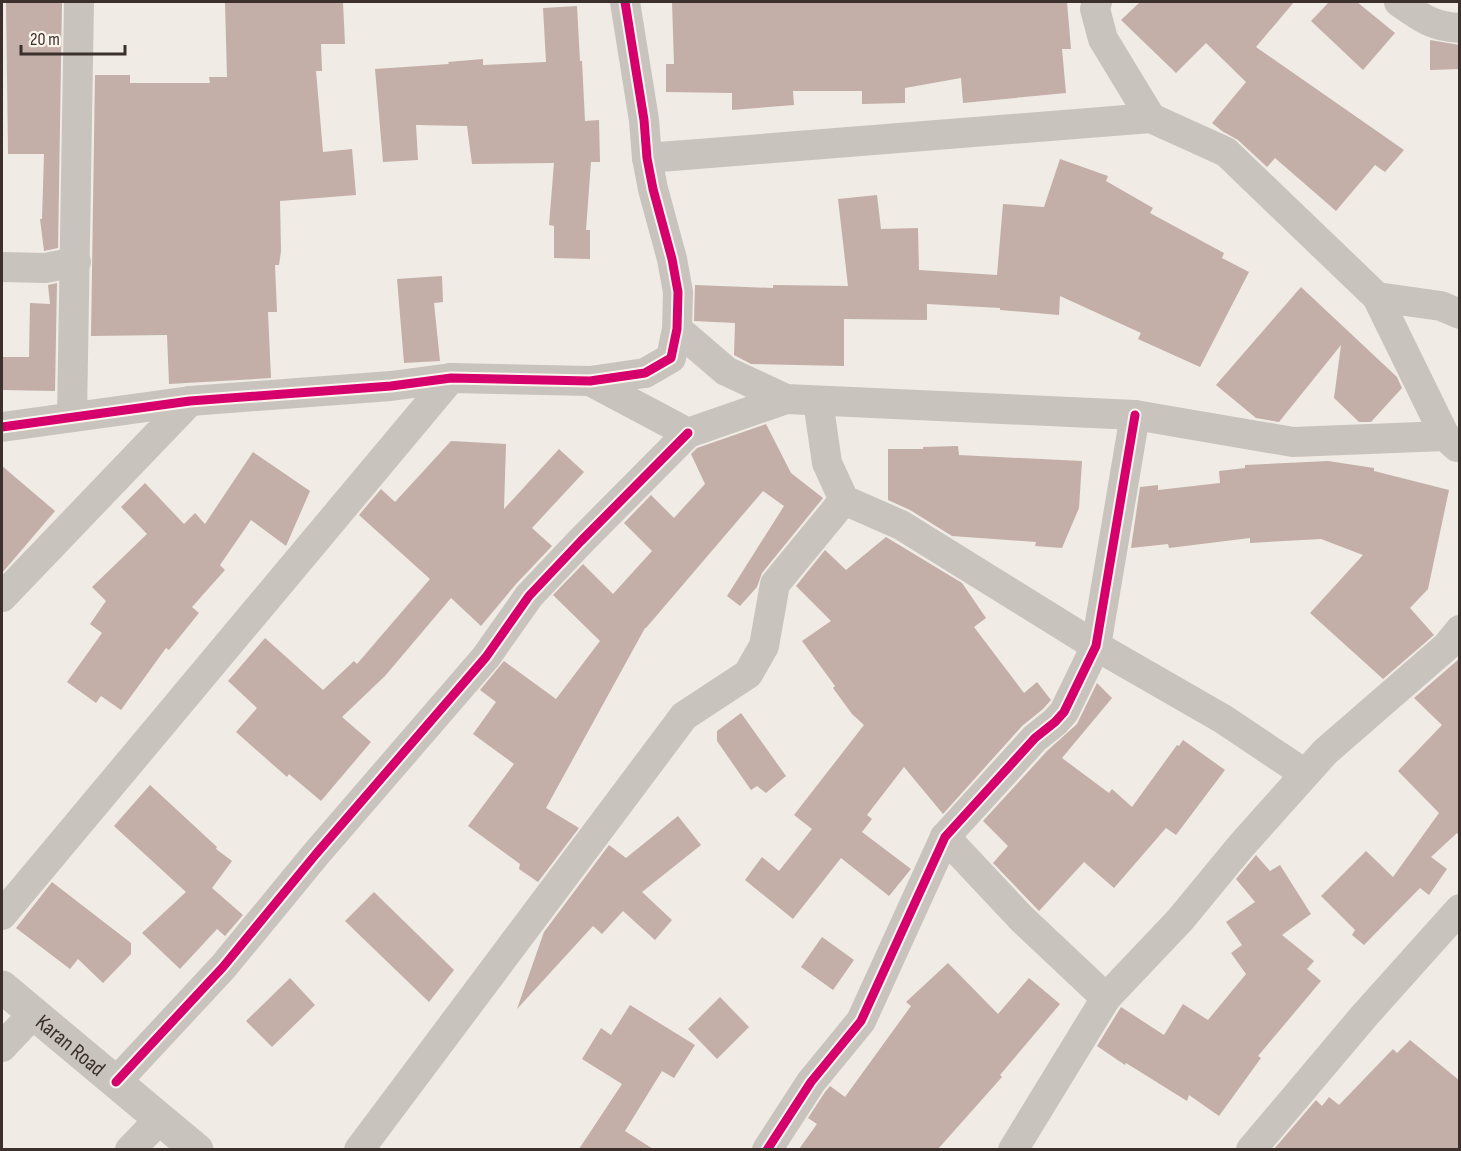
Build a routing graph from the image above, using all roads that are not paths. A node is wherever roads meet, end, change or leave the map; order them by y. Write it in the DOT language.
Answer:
graph roads {
  1 [pos="79,2"];
  2 [pos="625,2"];
  3 [pos="1097,2"];
  4 [pos="1399,2"];
  5 [pos="1460,28"];
  6 [pos="1151,117"];
  7 [pos="647,159"];
  8 [pos="76,262"];
  9 [pos="2,267"];
  10 [pos="1377,297"];
  11 [pos="1460,314"];
  12 [pos="677,329"];
  13 [pos="450,378"];
  14 [pos="591,381"];
  15 [pos="786,399"];
  16 [pos="818,401"];
  17 [pos="190,402"];
  18 [pos="1135,415"];
  19 [pos="72,417"];
  20 [pos="2,427"];
  21 [pos="688,433"];
  22 [pos="1452,443"];
  23 [pos="844,500"];
  24 [pos="2,597"];
  25 [pos="1460,630"];
  26 [pos="1096,646"];
  27 [pos="1305,774"];
  28 [pos="945,837"];
  29 [pos="1460,909"];
  30 [pos="2,915"];
  31 [pos="2,987"];
  32 [pos="1106,998"];
  33 [pos="33,1014"];
  34 [pos="2,1047"];
  35 [pos="116,1082"];
  36 [pos="160,1119"];
  37 [pos="130,1149"];
  38 [pos="197,1149"];
  39 [pos="359,1149"];
  40 [pos="767,1149"];
  41 [pos="1013,1149"];
  42 [pos="1251,1149"];
  1 -- 8 [label="street"];
  2 -- 7 [label="street"];
  3 -- 6 [label="street"];
  4 -- 5 [label="street"];
  6 -- 7 [label="street"];
  6 -- 10 [label="street"];
  7 -- 12 [label="street"];
  8 -- 9 [label="street"];
  8 -- 19 [label="street"];
  10 -- 11 [label="street"];
  10 -- 22 [label="street"];
  12 -- 14 [label="street"];
  12 -- 15 [label="street"];
  13 -- 14 [label="street"];
  13 -- 17 [label="street"];
  13 -- 30 [label="street"];
  14 -- 21 [label="street"];
  15 -- 16 [label="street"];
  15 -- 21 [label="street"];
  16 -- 18 [label="street"];
  16 -- 23 [label="street"];
  17 -- 19 [label="street"];
  17 -- 24 [label="street"];
  18 -- 22 [label="street"];
  18 -- 26 [label="street"];
  19 -- 20 [label="street"];
  21 -- 35 [label="street"];
  23 -- 26 [label="street"];
  23 -- 39 [label="street"];
  25 -- 27 [label="street"];
  26 -- 27 [label="street"];
  26 -- 28 [label="street"];
  27 -- 32 [label="street"];
  28 -- 32 [label="street"];
  28 -- 40 [label="street"];
  29 -- 42 [label="street"];
  31 -- 33 [label="street, Karan Road"];
  32 -- 41 [label="street"];
  33 -- 34 [label="street"];
  33 -- 35 [label="street, Karan Road"];
  35 -- 36 [label="street, Karan Road"];
  36 -- 37 [label="street"];
  36 -- 38 [label="street, Karan Road"];
}
